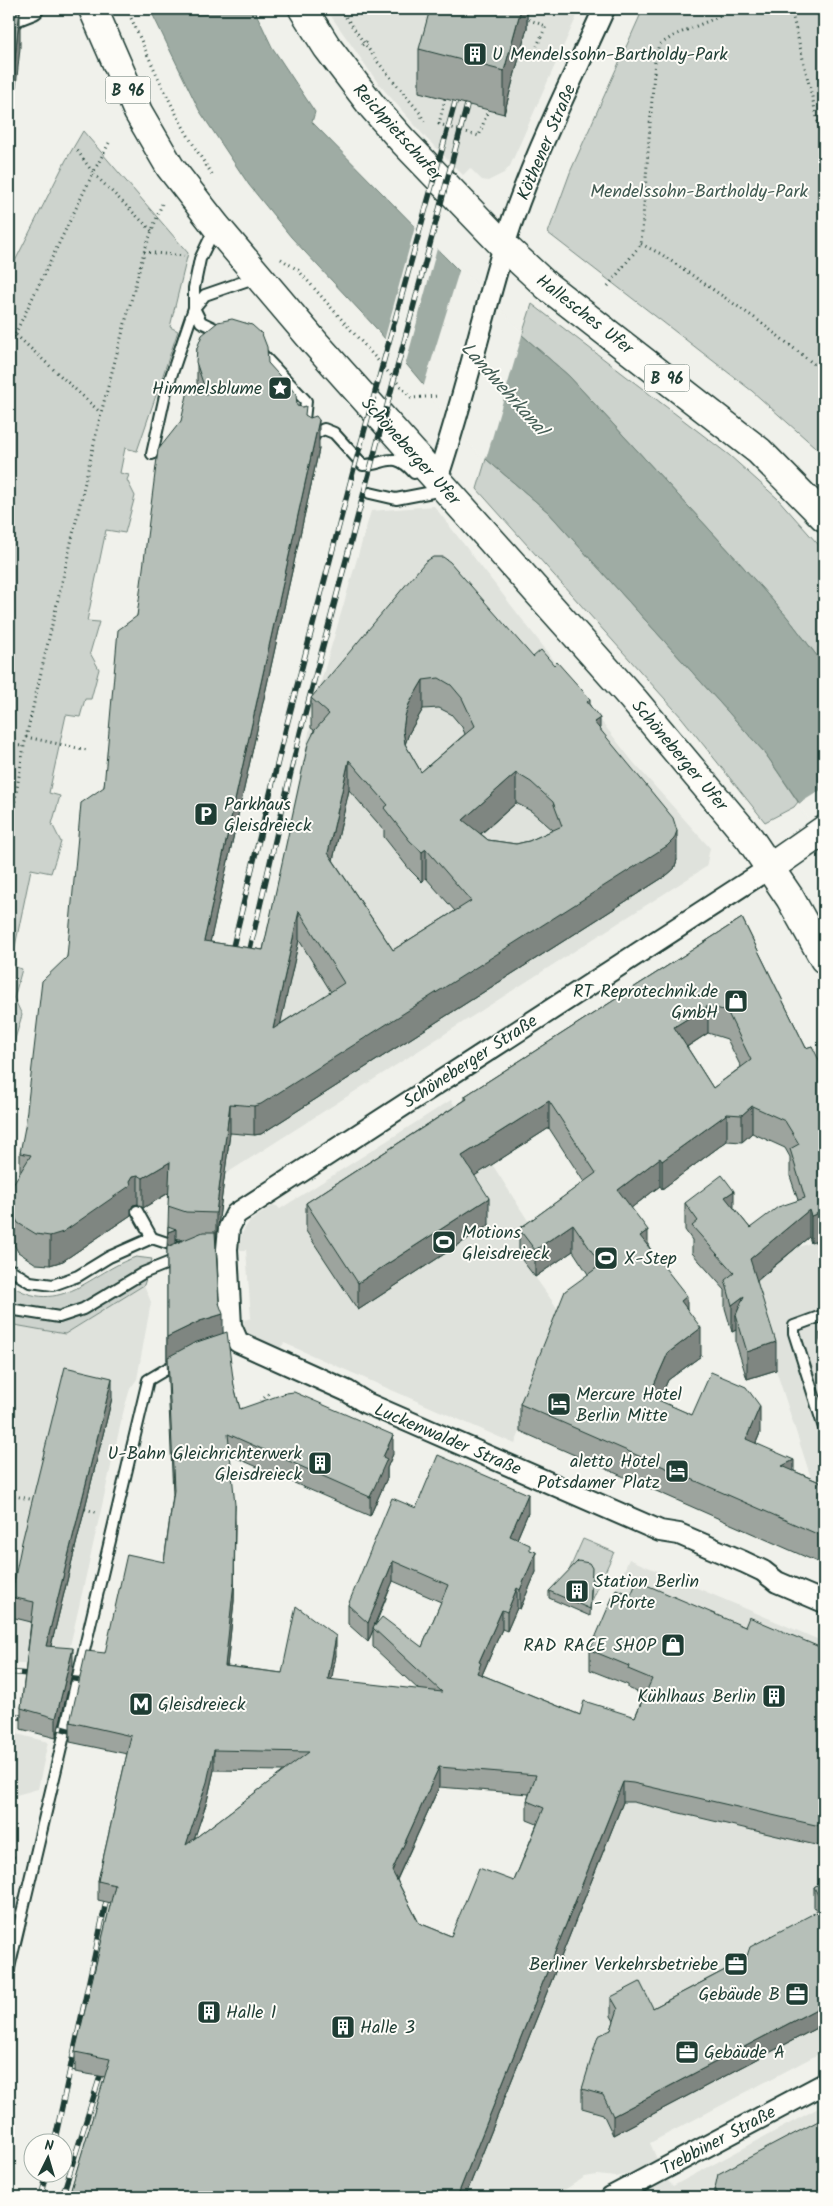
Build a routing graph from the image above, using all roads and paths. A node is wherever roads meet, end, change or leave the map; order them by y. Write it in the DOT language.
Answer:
graph roads {
  1 [pos="33,9"];
  2 [pos="93,9"];
  3 [pos="127,9"];
  4 [pos="303,9"];
  5 [pos="340,9"];
  6 [pos="604,9"];
  7 [pos="737,9"];
  8 [pos="791,9"];
  9 [pos="522,17"];
  10 [pos="9,22"];
  11 [pos="370,39"];
  12 [pos="364,44"];
  13 [pos="537,46"];
  14 [pos="356,49"];
  15 [pos="447,88"];
  16 [pos="490,101"];
  17 [pos="427,128"];
  18 [pos="109,143"];
  19 [pos="824,147"];
  20 [pos="77,150"];
  21 [pos="93,174"];
  22 [pos="218,182"];
  23 [pos="160,209"];
  24 [pos="216,226"];
  25 [pos="152,231"];
  26 [pos="641,244"];
  27 [pos="504,246"];
  28 [pos="144,252"];
  29 [pos="191,257"];
  30 [pos="277,257"];
  31 [pos="258,277"];
  32 [pos="608,286"];
  33 [pos="194,308"];
  34 [pos="15,334"];
  35 [pos="236,337"];
  36 [pos="251,344"];
  37 [pos="9,346"];
  38 [pos="824,372"];
  39 [pos="438,396"];
  40 [pos="101,413"];
  41 [pos="302,430"];
  42 [pos="311,441"];
  43 [pos="152,454"];
  44 [pos="442,484"];
  45 [pos="370,494"];
  46 [pos="824,517"];
  47 [pos="26,737"];
  48 [pos="9,745"];
  49 [pos="24,746"];
  50 [pos="87,750"];
  51 [pos="819,834"];
  52 [pos="9,836"];
  53 [pos="771,867"];
  54 [pos="824,959"];
  55 [pos="137,1211"];
  56 [pos="152,1238"];
  57 [pos="9,1269"];
  58 [pos="9,1309"];
  59 [pos="824,1315"];
  60 [pos="233,1343"];
  61 [pos="186,1358"];
  62 [pos="269,1393"];
  63 [pos="252,1409"];
  64 [pos="824,1428"];
  65 [pos="9,1495"];
  66 [pos="38,1500"];
  67 [pos="85,1509"];
  68 [pos="100,1513"];
  69 [pos="824,1602"];
  70 [pos="9,1968"];
  71 [pos="76,2062"];
  72 [pos="74,2071"];
  73 [pos="824,2084"];
  74 [pos="611,2197"];
  1 -- 10 [label="street"];
  2 -- 24 [label="main road, Schöneberger Ufer / B 96"];
  3 -- 22 [label="path"];
  4 -- 27 [label="main road, Reichpietschufer / B 96"];
  5 -- 12 [label="path"];
  6 -- 27 [label="street, Köthener Straße"];
  7 -- 26 [label="path"];
  8 -- 19 [label="path"];
  9 -- 13 [label="path"];
  11 -- 12 [label="path"];
  12 -- 14 [label="path"];
  12 -- 17 [label="path"];
  15 -- 16 [label="path"];
  18 -- 21 [label="path"];
  20 -- 21 [label="path"];
  21 -- 25 [label="path"];
  21 -- 34 [label="path"];
  23 -- 25 [label="path"];
  24 -- 31 [label="main road, Schöneberger Ufer / B 96"];
  24 -- 33 [label="lane"];
  25 -- 28 [label="path"];
  26 -- 32 [label="path"];
  26 -- 38 [label="path"];
  27 -- 44 [label="street, Köthener Straße"];
  27 -- 46 [label="main road, Hallesches Ufer / B 96"];
  28 -- 29 [label="path"];
  28 -- 40 [label="path"];
  30 -- 39 [label="path"];
  31 -- 33 [label="lane"];
  31 -- 44 [label="main road, Schöneberger Ufer / B 96"];
  33 -- 35 [label="lane"];
  33 -- 43 [label="lane"];
  34 -- 37 [label="path"];
  34 -- 40 [label="path"];
  36 -- 41 [label="lane"];
  40 -- 47 [label="path"];
  42 -- 44 [label="lane"];
  44 -- 45 [label="lane"];
  44 -- 53 [label="main road, Schöneberger Ufer / B 96"];
  47 -- 49 [label="path"];
  47 -- 50 [label="path"];
  48 -- 49 [label="path"];
  49 -- 52 [label="path"];
  51 -- 53 [label="main road, Schöneberger Straße"];
  53 -- 54 [label="main road, B 96"];
  53 -- 60 [label="street, Schöneberger Straße"];
  55 -- 56 [label="lane"];
  56 -- 57 [label="lane"];
  56 -- 58 [label="lane"];
  59 -- 64 [label="lane"];
  60 -- 69 [label="street, Luckenwalder Straße"];
  61 -- 70 [label="lane"];
  62 -- 63 [label="path"];
  65 -- 66 [label="path"];
  67 -- 68 [label="path"];
  71 -- 72 [label="path"];
  73 -- 74 [label="street, Trebbiner Straße"];
}
